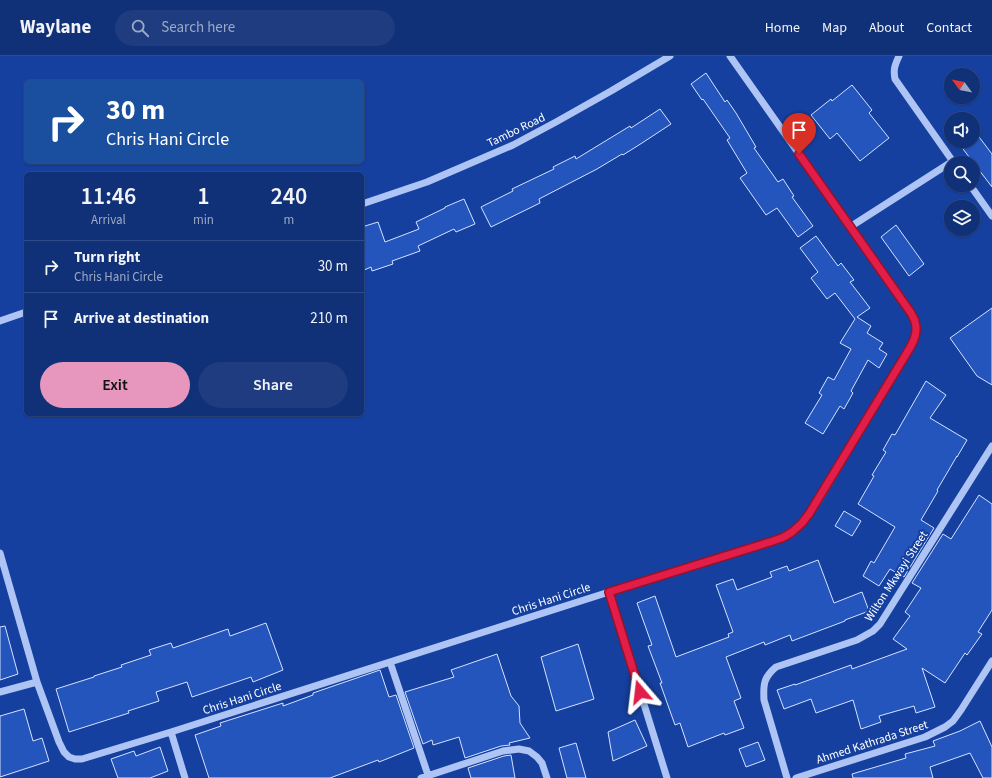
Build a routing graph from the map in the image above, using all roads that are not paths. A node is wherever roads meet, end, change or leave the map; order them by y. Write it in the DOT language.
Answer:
graph roads {
  1 [pos="670,56"];
  2 [pos="730,56"];
  3 [pos="899,56"];
  4 [pos="950,156"];
  5 [pos="944,168"];
  6 [pos="975,192"];
  7 [pos="364,203"];
  8 [pos="992,216"];
  9 [pos="850,227"];
  10 [pos="24,313"];
  11 [pos="0,321"];
  12 [pos="992,446"];
  13 [pos="0,553"];
  14 [pos="609,592"];
  15 [pos="992,661"];
  16 [pos="390,662"];
  17 [pos="37,682"];
  18 [pos="0,692"];
  19 [pos="171,732"];
  20 [pos="426,777"];
  21 [pos="185,778"];
  22 [pos="547,778"];
  23 [pos="667,778"];
  24 [pos="787,778"];
  25 [pos="796,778"];
  1 -- 7 [label="street, Tambo Road"];
  2 -- 9 [label="street, Chris Hani Circle"];
  3 -- 4 [label="street"];
  5 -- 9 [label="street"];
  6 -- 8 [label="street"];
  9 -- 14 [label="street, Chris Hani Circle"];
  10 -- 11 [label="street"];
  12 -- 24 [label="street, Wilton Mkwayi Street"];
  13 -- 17 [label="street, Chris Hani Circle"];
  14 -- 16 [label="street, Chris Hani Circle"];
  14 -- 23 [label="street"];
  15 -- 25 [label="street, Ahmed Kathrada Street"];
  16 -- 19 [label="street, Chris Hani Circle"];
  16 -- 20 [label="street"];
  17 -- 18 [label="street"];
  17 -- 19 [label="street, Chris Hani Circle"];
  19 -- 21 [label="street"];
  20 -- 22 [label="street"];
}
